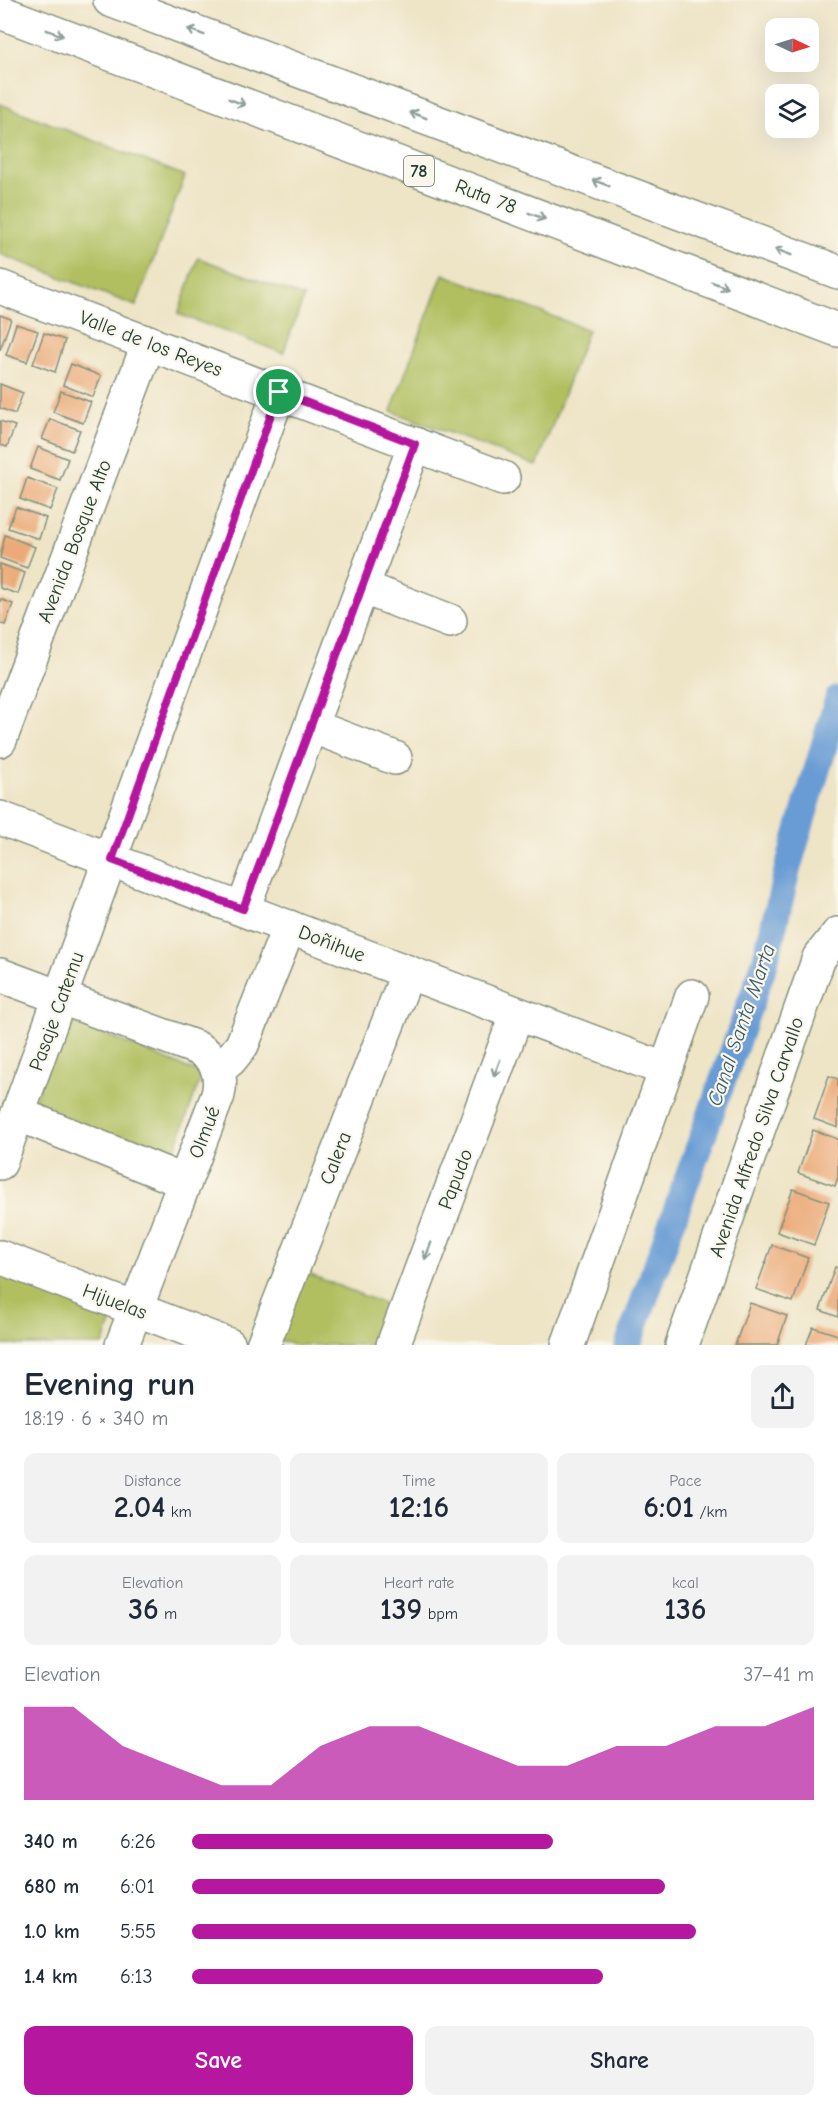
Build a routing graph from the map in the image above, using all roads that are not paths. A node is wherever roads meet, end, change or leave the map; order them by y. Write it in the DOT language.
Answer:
graph roads {
  1 [pos="111,0"];
  2 [pos="0,12"];
  3 [pos="838,272"];
  4 [pos="0,287"];
  5 [pos="838,330"];
  6 [pos="149,342"];
  7 [pos="279,392"];
  8 [pos="415,444"];
  9 [pos="503,477"];
  10 [pos="362,587"];
  11 [pos="450,621"];
  12 [pos="311,726"];
  13 [pos="0,740"];
  14 [pos="395,758"];
  15 [pos="0,818"];
  16 [pos="112,860"];
  17 [pos="243,909"];
  18 [pos="289,927"];
  19 [pos="832,951"];
  20 [pos="408,972"];
  21 [pos="0,975"];
  22 [pos="692,996"];
  23 [pos="61,997"];
  24 [pos="517,1014"];
  25 [pos="218,1068"];
  26 [pos="664,1069"];
  27 [pos="18,1114"];
  28 [pos="0,1163"];
  29 [pos="185,1182"];
  30 [pos="0,1257"];
  31 [pos="136,1309"];
  32 [pos="122,1345"];
  33 [pos="229,1345"];
  34 [pos="263,1345"];
  35 [pos="393,1345"];
  36 [pos="568,1345"];
  37 [pos="682,1345"];
  3 -- 1 [label="main road, one-way"];
  2 -- 5 [label="main road, Ruta 78 / 78, one-way"];
  4 -- 6 [label="main road, Valle de los Reyes"];
  6 -- 7 [label="main road, Valle de los Reyes"];
  6 -- 13 [label="main road, Avenida Bosque Alto"];
  7 -- 8 [label="main road, Valle de los Reyes"];
  7 -- 16 [label="main road, Pasaje Catemu"];
  8 -- 9 [label="main road, Valle de los Reyes"];
  8 -- 10 [label="main road"];
  10 -- 11 [label="main road"];
  10 -- 12 [label="main road"];
  12 -- 14 [label="main road"];
  12 -- 17 [label="main road"];
  15 -- 16 [label="main road, Doñihue"];
  16 -- 17 [label="main road, Doñihue"];
  16 -- 23 [label="main road, Pasaje Catemu"];
  17 -- 18 [label="main road, Doñihue"];
  18 -- 20 [label="main road, Doñihue"];
  18 -- 25 [label="main road"];
  19 -- 37 [label="main road, Avenida Alfredo Silva Carvallo"];
  20 -- 24 [label="main road, Doñihue"];
  20 -- 34 [label="main road, Calera"];
  21 -- 23 [label="main road"];
  22 -- 26 [label="main road"];
  23 -- 25 [label="main road"];
  23 -- 27 [label="main road, Pasaje Catemu"];
  24 -- 26 [label="main road, Doñihue"];
  24 -- 35 [label="main road, Papudo, one-way"];
  25 -- 29 [label="main road, Olmué"];
  26 -- 36 [label="main road"];
  27 -- 28 [label="main road, Pasaje Catemu"];
  27 -- 29 [label="main road"];
  29 -- 31 [label="main road, Olmué"];
  30 -- 31 [label="main road, Hijuelas"];
  31 -- 32 [label="main road, Olmué"];
  31 -- 33 [label="main road, Hijuelas"];
}
